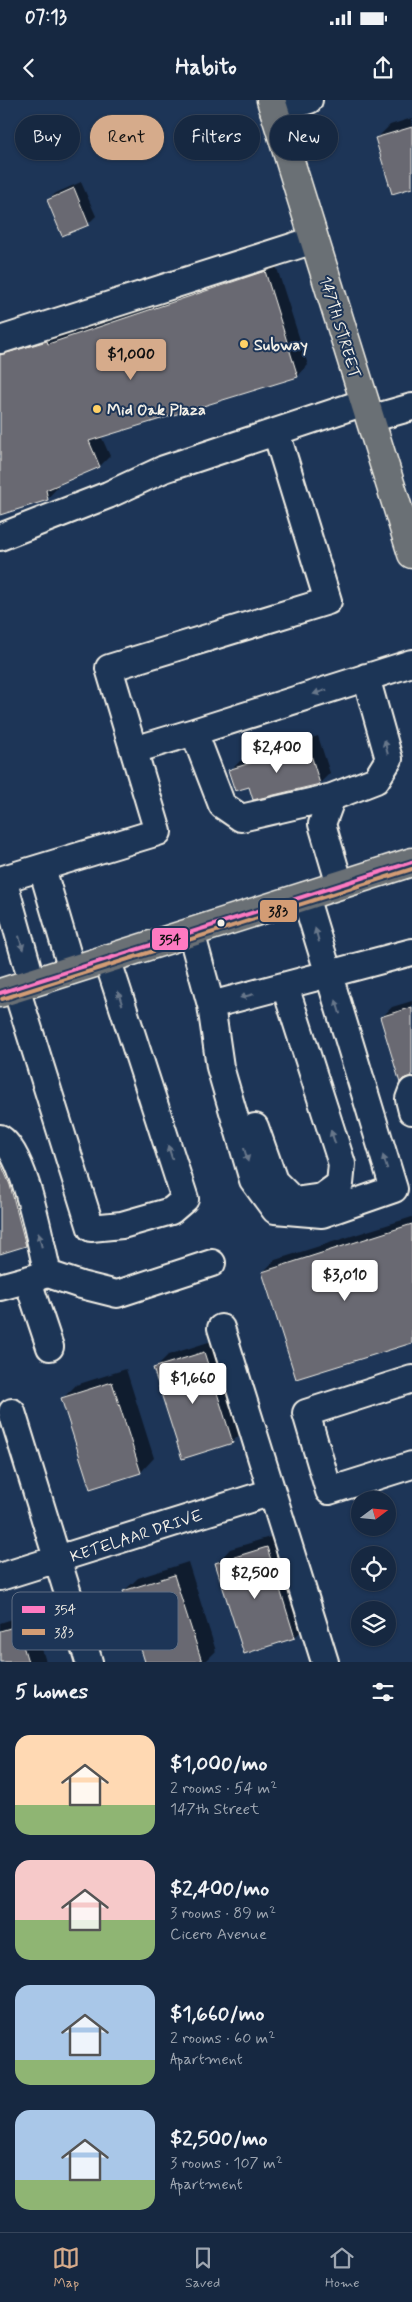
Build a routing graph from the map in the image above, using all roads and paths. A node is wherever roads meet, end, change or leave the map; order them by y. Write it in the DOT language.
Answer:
graph roads {
  1 [pos="309,100"];
  2 [pos="273,106"];
  3 [pos="314,240"];
  4 [pos="0,340"];
  5 [pos="412,407"];
  6 [pos="368,411"];
  7 [pos="276,432"];
  8 [pos="0,537"];
  9 [pos="412,554"];
  10 [pos="412,663"];
  11 [pos="366,677"];
  12 [pos="196,738"];
  13 [pos="134,750"];
  14 [pos="326,798"];
  15 [pos="412,862"];
  16 [pos="42,868"];
  17 [pos="1,880"];
  18 [pos="340,885"];
  19 [pos="305,896"];
  20 [pos="191,932"];
  21 [pos="412,952"];
  22 [pos="107,958"];
  23 [pos="72,970"];
  24 [pos="328,975"];
  25 [pos="285,986"];
  26 [pos="16,987"];
  27 [pos="213,1016"];
  28 [pos="412,1090"];
  29 [pos="412,1111"];
  30 [pos="0,1138"];
  31 [pos="403,1187"];
  32 [pos="212,1263"];
  33 [pos="38,1277"];
  34 [pos="0,1287"];
  35 [pos="220,1328"];
  36 [pos="50,1347"];
  37 [pos="412,1379"];
  38 [pos="12,1412"];
  39 [pos="412,1465"];
  40 [pos="272,1492"];
  41 [pos="57,1559"];
  42 [pos="0,1577"];
  43 [pos="67,1592"];
  44 [pos="85,1650"];
  45 [pos="89,1662"];
  46 [pos="325,1662"];
  1 -- 2 [label="street"];
  2 -- 3 [label="main road, 147TH STREET"];
  3 -- 4 [label="street"];
  3 -- 6 [label="main road, 147TH STREET"];
  5 -- 6 [label="street"];
  6 -- 7 [label="street"];
  6 -- 9 [label="main road, 147TH STREET"];
  7 -- 8 [label="street"];
  7 -- 13 [label="street"];
  10 -- 11 [label="street"];
  11 -- 12 [label="street, one-way"];
  14 -- 11 [label="street, one-way"];
  12 -- 13 [label="street"];
  12 -- 14 [label="street"];
  13 -- 16 [label="street"];
  14 -- 18 [label="street"];
  15 -- 18 [label="main road"];
  16 -- 17 [label="street"];
  16 -- 23 [label="street"];
  17 -- 26 [label="street, one-way"];
  18 -- 19 [label="main road"];
  19 -- 20 [label="main road"];
  24 -- 19 [label="street, one-way"];
  20 -- 22 [label="main road"];
  20 -- 27 [label="street"];
  21 -- 24 [label="street"];
  22 -- 23 [label="main road"];
  26 -- 22 [label="street, one-way"];
  23 -- 26 [label="main road"];
  24 -- 25 [label="street"];
  31 -- 24 [label="street, one-way"];
  25 -- 27 [label="street, one-way"];
  27 -- 25 [label="street, one-way"];
  27 -- 31 [label="street, one-way"];
  28 -- 29 [label="street"];
  33 -- 30 [label="street, one-way"];
  32 -- 33 [label="street"];
  33 -- 34 [label="street"];
  33 -- 36 [label="street"];
  35 -- 40 [label="street"];
  37 -- 39 [label="street"];
  38 -- 41 [label="street"];
  40 -- 41 [label="street, KETELAAR DRIVE"];
  40 -- 46 [label="street"];
  41 -- 42 [label="street, KETELAAR DRIVE"];
  41 -- 43 [label="street"];
  44 -- 45 [label="street"];
}
